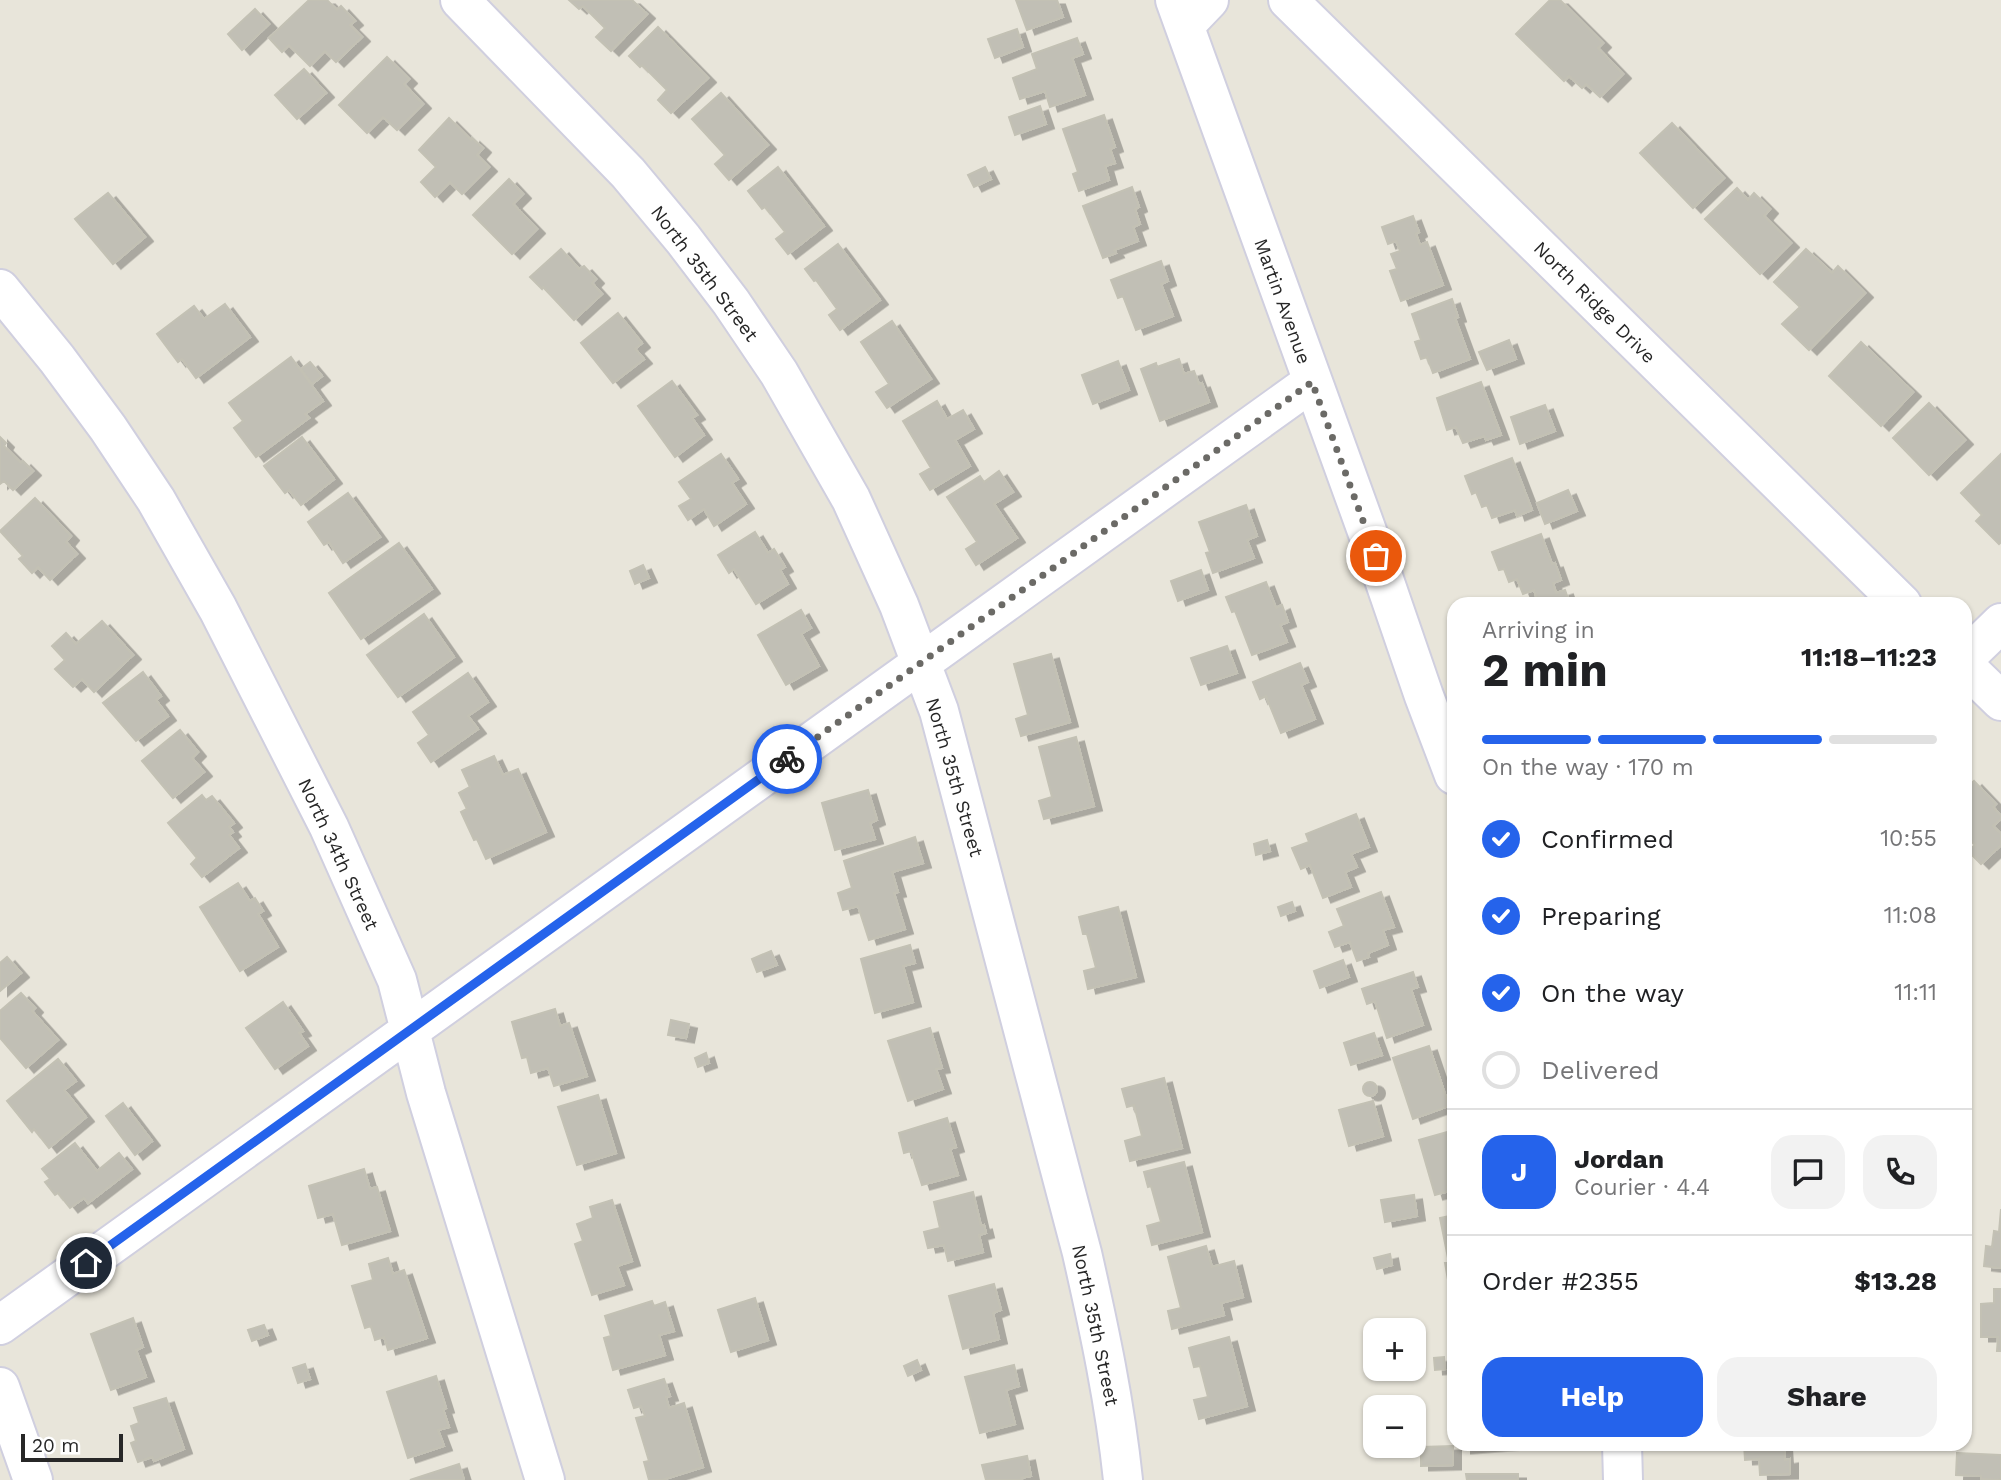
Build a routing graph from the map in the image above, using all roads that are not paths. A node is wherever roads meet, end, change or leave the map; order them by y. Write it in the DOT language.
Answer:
graph roads {
  1 [pos="460,0"];
  2 [pos="1288,0"];
  3 [pos="1190,8"];
  4 [pos="0,289"];
  5 [pos="1312,382"];
  6 [pos="1895,597"];
  7 [pos="2001,623"];
  8 [pos="1972,651"];
  9 [pos="921,663"];
  10 [pos="1972,673"];
  11 [pos="2001,701"];
  12 [pos="1447,757"];
  13 [pos="410,1030"];
  14 [pos="0,1325"];
  15 [pos="0,1387"];
  16 [pos="1622,1451"];
  17 [pos="33,1480"];
  18 [pos="545,1480"];
  19 [pos="1123,1480"];
  20 [pos="1623,1480"];
  1 -- 9 [label="street, North 35th Street"];
  2 -- 6 [label="street, North Ridge Drive"];
  3 -- 5 [label="street, Martin Avenue"];
  4 -- 13 [label="street, North 34th Street"];
  5 -- 9 [label="street"];
  5 -- 12 [label="street, Martin Avenue"];
  7 -- 8 [label="street"];
  9 -- 13 [label="street"];
  9 -- 19 [label="street, North 35th Street"];
  10 -- 11 [label="street"];
  13 -- 14 [label="street"];
  13 -- 18 [label="street, North 34th Street"];
  15 -- 17 [label="street"];
  16 -- 20 [label="street"];
}
